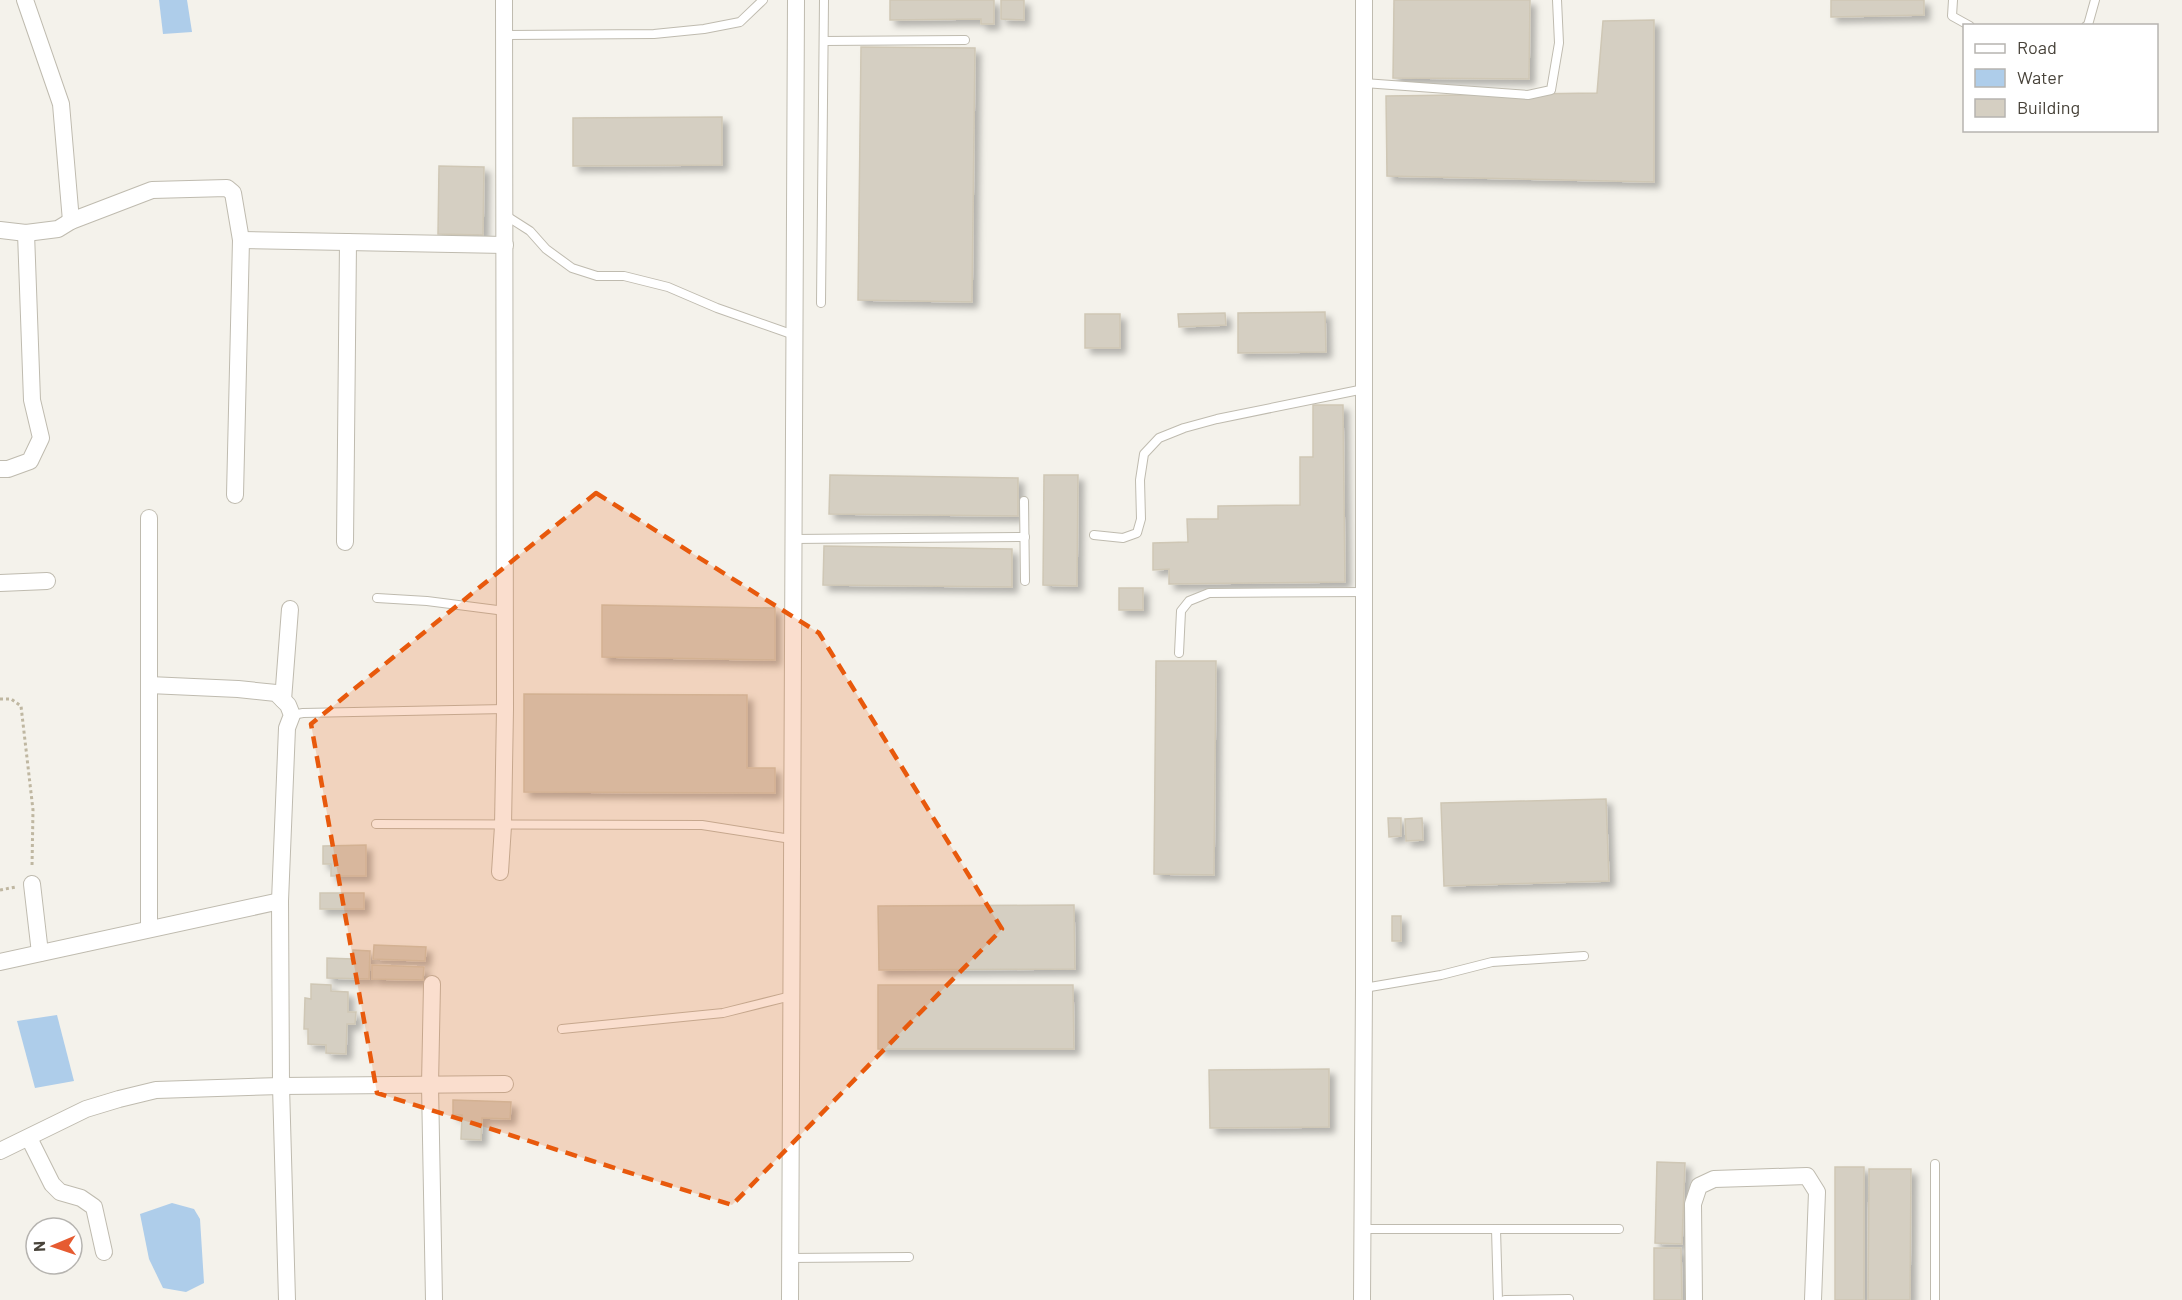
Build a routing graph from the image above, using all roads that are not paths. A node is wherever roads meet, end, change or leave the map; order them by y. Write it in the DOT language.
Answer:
graph roads {
  1 [pos="25,0"];
  2 [pos="504,0"];
  3 [pos="764,0"];
  4 [pos="796,0"];
  5 [pos="824,0"];
  6 [pos="1364,0"];
  7 [pos="1557,0"];
  8 [pos="1953,0"];
  9 [pos="2095,0"];
  10 [pos="1967,24"];
  11 [pos="2088,24"];
  12 [pos="504,35"];
  13 [pos="965,40"];
  14 [pos="824,41"];
  15 [pos="1364,83"];
  16 [pos="505,215"];
  17 [pos="71,221"];
  18 [pos="0,230"];
  19 [pos="26,233"];
  20 [pos="241,240"];
  21 [pos="348,243"];
  22 [pos="505,245"];
  23 [pos="821,303"];
  24 [pos="794,335"];
  25 [pos="1364,389"];
  26 [pos="0,469"];
  27 [pos="235,495"];
  28 [pos="1024,501"];
  29 [pos="149,518"];
  30 [pos="1095,535"];
  31 [pos="1025,537"];
  32 [pos="793,538"];
  33 [pos="345,542"];
  34 [pos="47,581"];
  35 [pos="1025,581"];
  36 [pos="0,583"];
  37 [pos="1364,592"];
  38 [pos="377,598"];
  39 [pos="290,609"];
  40 [pos="506,611"];
  41 [pos="1179,653"];
  42 [pos="149,684"];
  43 [pos="283,700"];
  44 [pos="506,710"];
  45 [pos="292,716"];
  46 [pos="376,824"];
  47 [pos="503,825"];
  48 [pos="791,839"];
  49 [pos="500,872"];
  50 [pos="32,884"];
  51 [pos="280,901"];
  52 [pos="149,928"];
  53 [pos="40,953"];
  54 [pos="1584,956"];
  55 [pos="0,962"];
  56 [pos="432,984"];
  57 [pos="1364,988"];
  58 [pos="791,996"];
  59 [pos="562,1029"];
  60 [pos="505,1084"];
  61 [pos="430,1085"];
  62 [pos="281,1086"];
  63 [pos="29,1138"];
  64 [pos="0,1151"];
  65 [pos="1935,1164"];
  66 [pos="1362,1229"];
  67 [pos="1496,1229"];
  68 [pos="1619,1229"];
  69 [pos="104,1252"];
  70 [pos="909,1257"];
  71 [pos="790,1258"];
  72 [pos="1569,1299"];
  73 [pos="287,1300"];
  74 [pos="434,1300"];
  75 [pos="790,1300"];
  76 [pos="1362,1300"];
  77 [pos="1498,1300"];
  78 [pos="1505,1300"];
  79 [pos="1694,1300"];
  80 [pos="1813,1300"];
  81 [pos="1935,1300"];
  1 -- 17 [label="street"];
  2 -- 12 [label="street"];
  3 -- 12 [label="lane"];
  4 -- 24 [label="street"];
  5 -- 14 [label="lane"];
  6 -- 15 [label="street"];
  7 -- 15 [label="lane"];
  8 -- 10 [label="lane"];
  9 -- 11 [label="lane"];
  12 -- 16 [label="street"];
  13 -- 14 [label="lane"];
  14 -- 23 [label="lane"];
  15 -- 25 [label="street"];
  16 -- 22 [label="street"];
  16 -- 24 [label="lane"];
  17 -- 19 [label="street"];
  17 -- 20 [label="street"];
  18 -- 19 [label="street"];
  19 -- 26 [label="street"];
  20 -- 21 [label="street"];
  20 -- 27 [label="street"];
  21 -- 22 [label="street"];
  21 -- 33 [label="street"];
  22 -- 40 [label="street"];
  24 -- 32 [label="street"];
  25 -- 30 [label="lane"];
  25 -- 37 [label="street"];
  28 -- 31 [label="lane"];
  29 -- 42 [label="street"];
  31 -- 32 [label="lane"];
  31 -- 35 [label="lane"];
  32 -- 48 [label="street"];
  34 -- 36 [label="street"];
  37 -- 41 [label="lane"];
  37 -- 57 [label="street"];
  38 -- 40 [label="lane"];
  39 -- 43 [label="street"];
  40 -- 44 [label="street"];
  42 -- 43 [label="street"];
  42 -- 52 [label="street"];
  43 -- 45 [label="street"];
  44 -- 45 [label="lane"];
  44 -- 47 [label="street"];
  45 -- 51 [label="street"];
  46 -- 47 [label="lane"];
  47 -- 48 [label="lane"];
  47 -- 49 [label="street"];
  48 -- 58 [label="street"];
  50 -- 53 [label="street"];
  51 -- 52 [label="street"];
  51 -- 62 [label="street"];
  52 -- 53 [label="street"];
  53 -- 55 [label="street"];
  54 -- 57 [label="lane"];
  56 -- 61 [label="street"];
  57 -- 66 [label="street"];
  58 -- 59 [label="lane"];
  58 -- 71 [label="street"];
  60 -- 61 [label="street"];
  61 -- 62 [label="street"];
  61 -- 74 [label="street"];
  62 -- 63 [label="street"];
  62 -- 73 [label="street"];
  63 -- 64 [label="street"];
  63 -- 69 [label="street"];
  65 -- 81 [label="lane"];
  66 -- 67 [label="lane"];
  66 -- 76 [label="street"];
  67 -- 68 [label="lane"];
  67 -- 77 [label="lane"];
  70 -- 71 [label="lane"];
  71 -- 75 [label="street"];
  72 -- 78 [label="lane"];
  79 -- 80 [label="street"];
}
